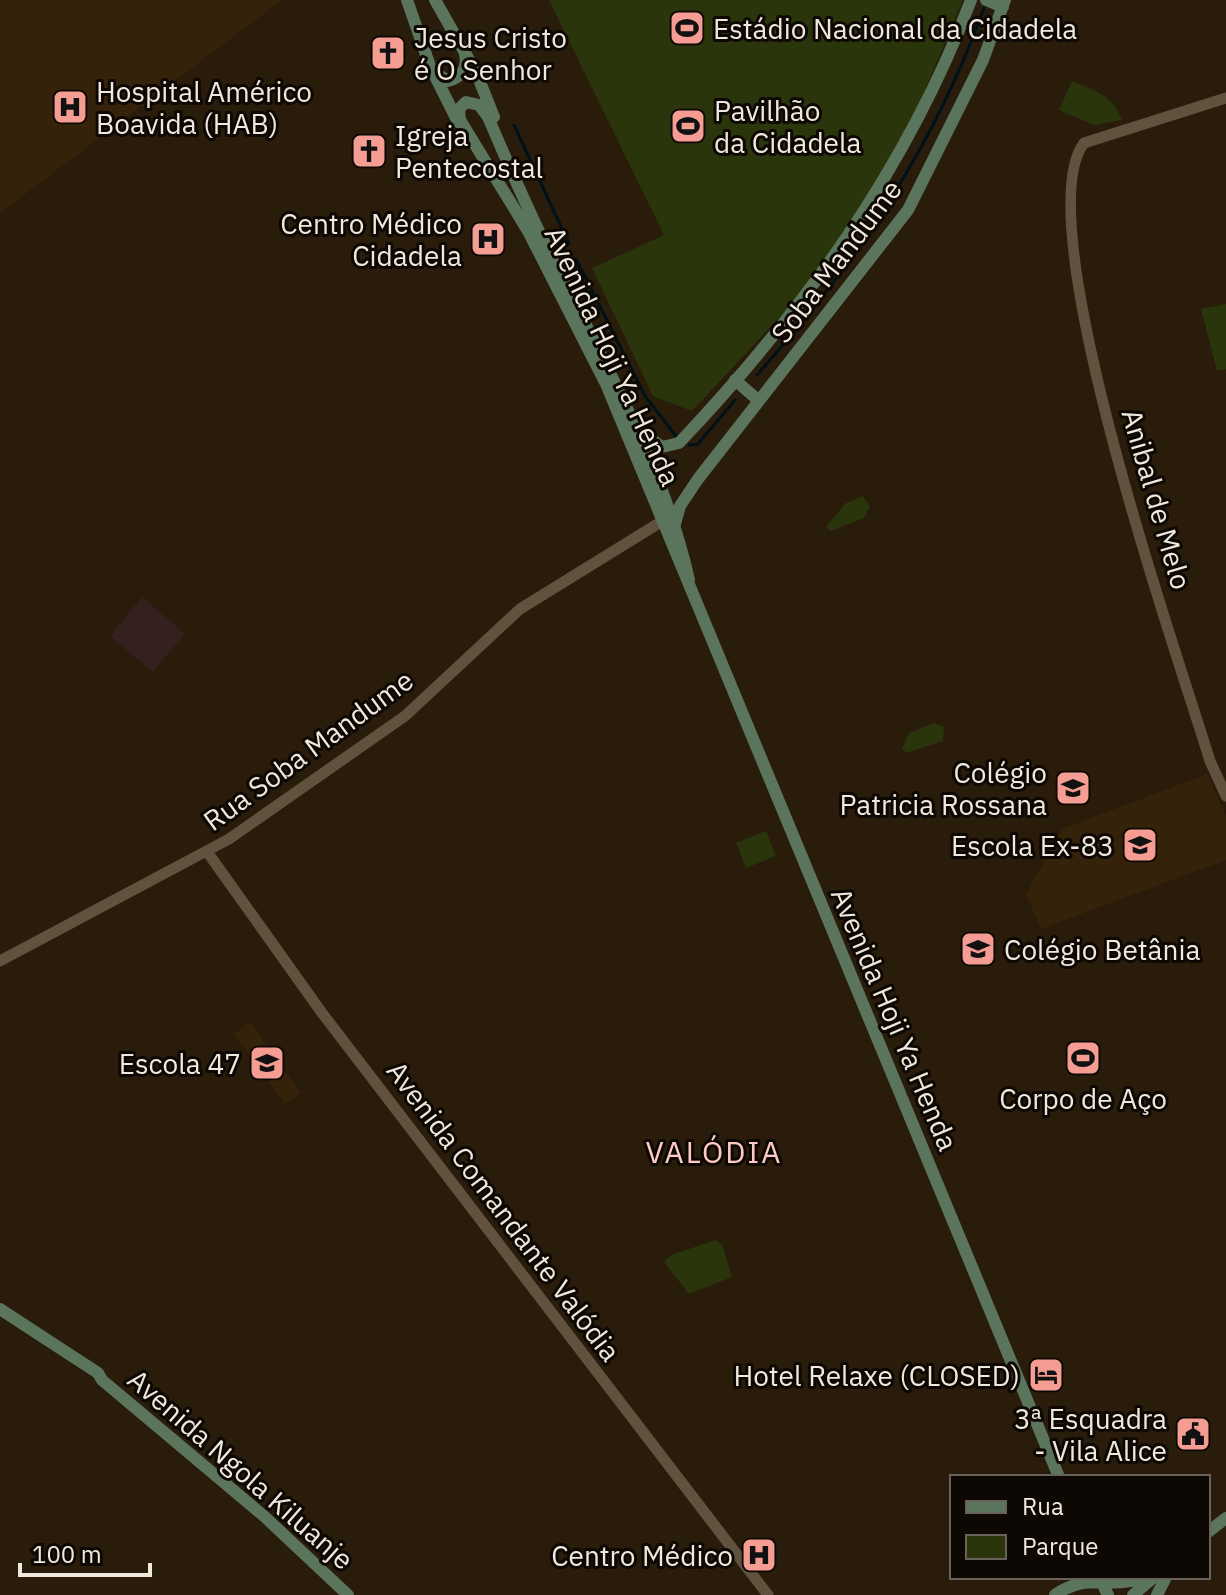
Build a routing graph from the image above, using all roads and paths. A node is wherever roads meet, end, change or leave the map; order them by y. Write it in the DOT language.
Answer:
graph roads {
  1 [pos="407,0"];
  2 [pos="435,0"];
  3 [pos="971,0"];
  4 [pos="997,3"];
  5 [pos="465,51"];
  6 [pos="430,66"];
  7 [pos="1226,98"];
  8 [pos="506,158"];
  9 [pos="484,159"];
  10 [pos="735,380"];
  11 [pos="758,400"];
  12 [pos="635,419"];
  13 [pos="664,520"];
  14 [pos="676,531"];
  15 [pos="689,580"];
  16 [pos="1226,796"];
  17 [pos="208,853"];
  18 [pos="0,961"];
  19 [pos="0,1312"];
  20 [pos="1058,1475"];
  21 [pos="1226,1518"];
  22 [pos="1210,1530"];
  23 [pos="1100,1579"];
  24 [pos="1137,1579"];
  25 [pos="1152,1579"];
  26 [pos="348,1595"];
  27 [pos="768,1595"];
  28 [pos="1053,1595"];
  29 [pos="1106,1595"];
  30 [pos="1133,1595"];
  1 -- 6 [label="main road"];
  2 -- 5 [label="main road"];
  3 -- 10 [label="main road, Soba Mandume"];
  4 -- 11 [label="main road, Soba Mandume"];
  5 -- 6 [label="main road"];
  5 -- 8 [label="main road"];
  6 -- 9 [label="main road"];
  7 -- 16 [label="street, Anibal de Melo"];
  8 -- 9 [label="main road"];
  8 -- 12 [label="main road, Avenida Hoji Ya Henda"];
  9 -- 13 [label="main road, Avenida Hoji Ya Henda"];
  10 -- 11 [label="main road"];
  10 -- 12 [label="main road, Soba Mandume"];
  11 -- 14 [label="main road, Soba Mandume"];
  12 -- 14 [label="main road, Avenida Hoji Ya Henda"];
  13 -- 15 [label="main road, Avenida Hoji Ya Henda"];
  13 -- 17 [label="street, Rua Soba Mandume"];
  14 -- 15 [label="main road, Avenida Hoji Ya Henda"];
  15 -- 20 [label="main road, Avenida Hoji Ya Henda"];
  17 -- 18 [label="street, Rua Soba Mandume"];
  17 -- 27 [label="street, Avenida Comandante Valódia"];
  19 -- 26 [label="main road, Avenida Ngola Kiluanje"];
  21 -- 22 [label="main road"];
  23 -- 24 [label="main road"];
  23 -- 28 [label="main road"];
  23 -- 29 [label="main road"];
  25 -- 30 [label="main road"];
}
